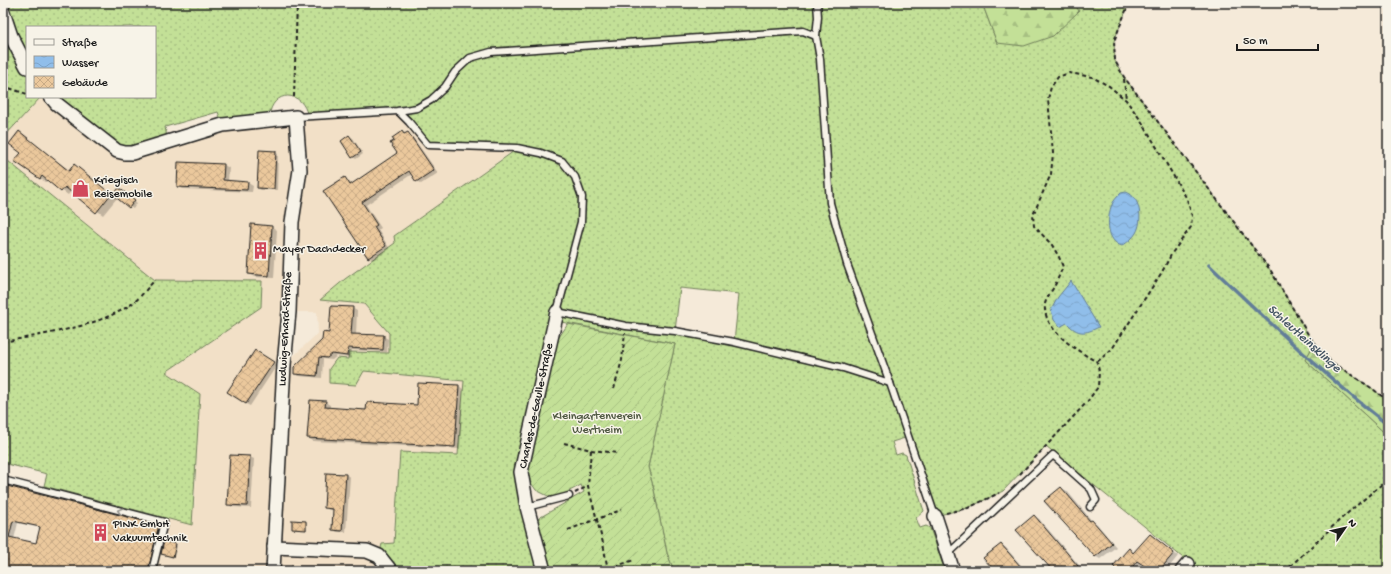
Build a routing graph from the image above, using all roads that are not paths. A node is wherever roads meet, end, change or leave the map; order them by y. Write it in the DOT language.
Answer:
graph roads {
  1 [pos="816,3"];
  2 [pos="3,12"];
  3 [pos="816,36"];
  4 [pos="26,65"];
  5 [pos="52,98"];
  6 [pos="398,111"];
  7 [pos="296,117"];
  8 [pos="557,312"];
  9 [pos="890,383"];
  10 [pos="3,480"];
  11 [pos="569,496"];
  12 [pos="527,507"];
  13 [pos="1090,507"];
  14 [pos="935,516"];
  15 [pos="274,547"];
  16 [pos="948,554"];
  17 [pos="152,571"];
  18 [pos="273,571"];
  19 [pos="391,571"];
  20 [pos="544,571"];
  21 [pos="953,571"];
  1 -- 3 [label="lane"];
  2 -- 4 [label="street"];
  3 -- 6 [label="lane"];
  3 -- 9 [label="lane"];
  5 -- 7 [label="street"];
  6 -- 7 [label="lane"];
  6 -- 8 [label="lane"];
  7 -- 15 [label="street, Ludwig-Erhard-Straße"];
  8 -- 9 [label="lane"];
  8 -- 12 [label="street, Charles-de-Gaulle-Straße"];
  9 -- 14 [label="lane"];
  17 -- 10 [label="lane, one-way"];
  11 -- 12 [label="lane"];
  12 -- 20 [label="street, Charles-de-Gaulle-Straße"];
  13 -- 16 [label="lane"];
  14 -- 16 [label="street"];
  15 -- 18 [label="street, Ludwig-Erhard-Straße"];
  15 -- 19 [label="street"];
  16 -- 21 [label="street"];
}
